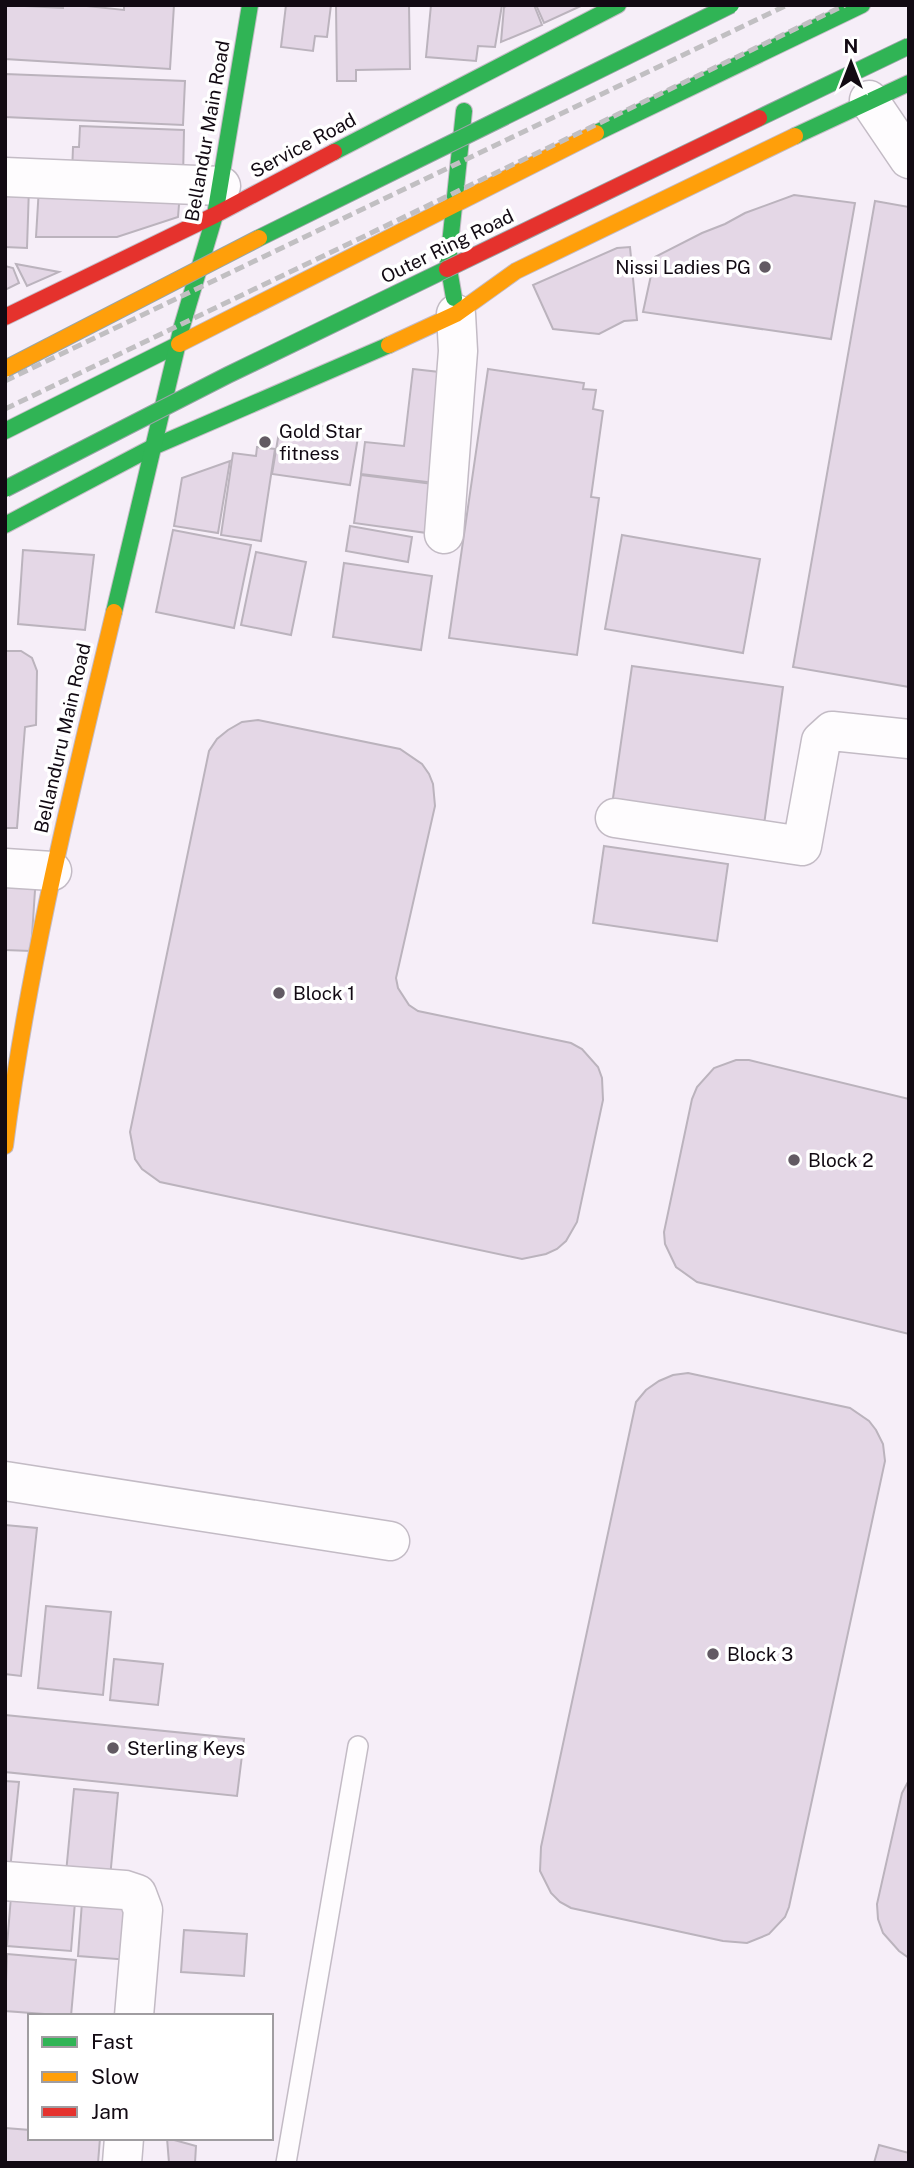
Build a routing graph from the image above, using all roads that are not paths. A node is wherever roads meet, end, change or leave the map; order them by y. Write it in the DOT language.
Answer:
graph roads {
  1 [pos="250,5"];
  2 [pos="618,5"];
  3 [pos="731,5"];
  4 [pos="862,5"];
  5 [pos="909,46"];
  6 [pos="470,80"];
  7 [pos="909,83"];
  8 [pos="869,100"];
  9 [pos="909,159"];
  10 [pos="5,177"];
  11 [pos="218,200"];
  12 [pos="454,204"];
  13 [pos="456,314"];
  14 [pos="5,317"];
  15 [pos="179,344"];
  16 [pos="5,369"];
  17 [pos="5,432"];
  18 [pos="153,447"];
  19 [pos="5,489"];
  20 [pos="5,525"];
  21 [pos="444,534"];
  22 [pos="909,738"];
  23 [pos="615,818"];
  24 [pos="5,868"];
  25 [pos="52,871"];
  26 [pos="8,1100"];
  27 [pos="5,1146"];
  28 [pos="5,1481"];
  29 [pos="390,1541"];
  30 [pos="358,1746"];
  31 [pos="5,1881"];
  32 [pos="134,2014"];
  33 [pos="124,2140"];
  34 [pos="122,2163"];
  35 [pos="286,2163"];
  1 -- 11 [label="main road, Bellandur Main Road"];
  2 -- 6 [label="main road, Service Road"];
  3 -- 16 [label="main road, bridge"];
  4 -- 12 [label="main road"];
  5 -- 19 [label="main road, Outer Ring Road, bridge"];
  6 -- 11 [label="main road, Service Road"];
  6 -- 12 [label="main road"];
  7 -- 8 [label="main road"];
  8 -- 9 [label="street"];
  8 -- 13 [label="main road"];
  10 -- 11 [label="street"];
  11 -- 14 [label="main road, Service Road"];
  11 -- 15 [label="main road, Bellandur Main Road"];
  12 -- 13 [label="main road"];
  12 -- 15 [label="main road"];
  13 -- 18 [label="main road"];
  13 -- 21 [label="street"];
  15 -- 17 [label="main road"];
  15 -- 18 [label="main road, Bellanduru Main Road"];
  18 -- 20 [label="main road"];
  18 -- 25 [label="main road, Bellanduru Main Road"];
  22 -- 23 [label="street"];
  24 -- 25 [label="street"];
  25 -- 26 [label="main road, Bellanduru Main Road"];
  26 -- 27 [label="main road, Bellanduru Main Road"];
  28 -- 29 [label="street"];
  30 -- 35 [label="lane"];
  31 -- 32 [label="street"];
  33 -- 34 [label="street"];
}
